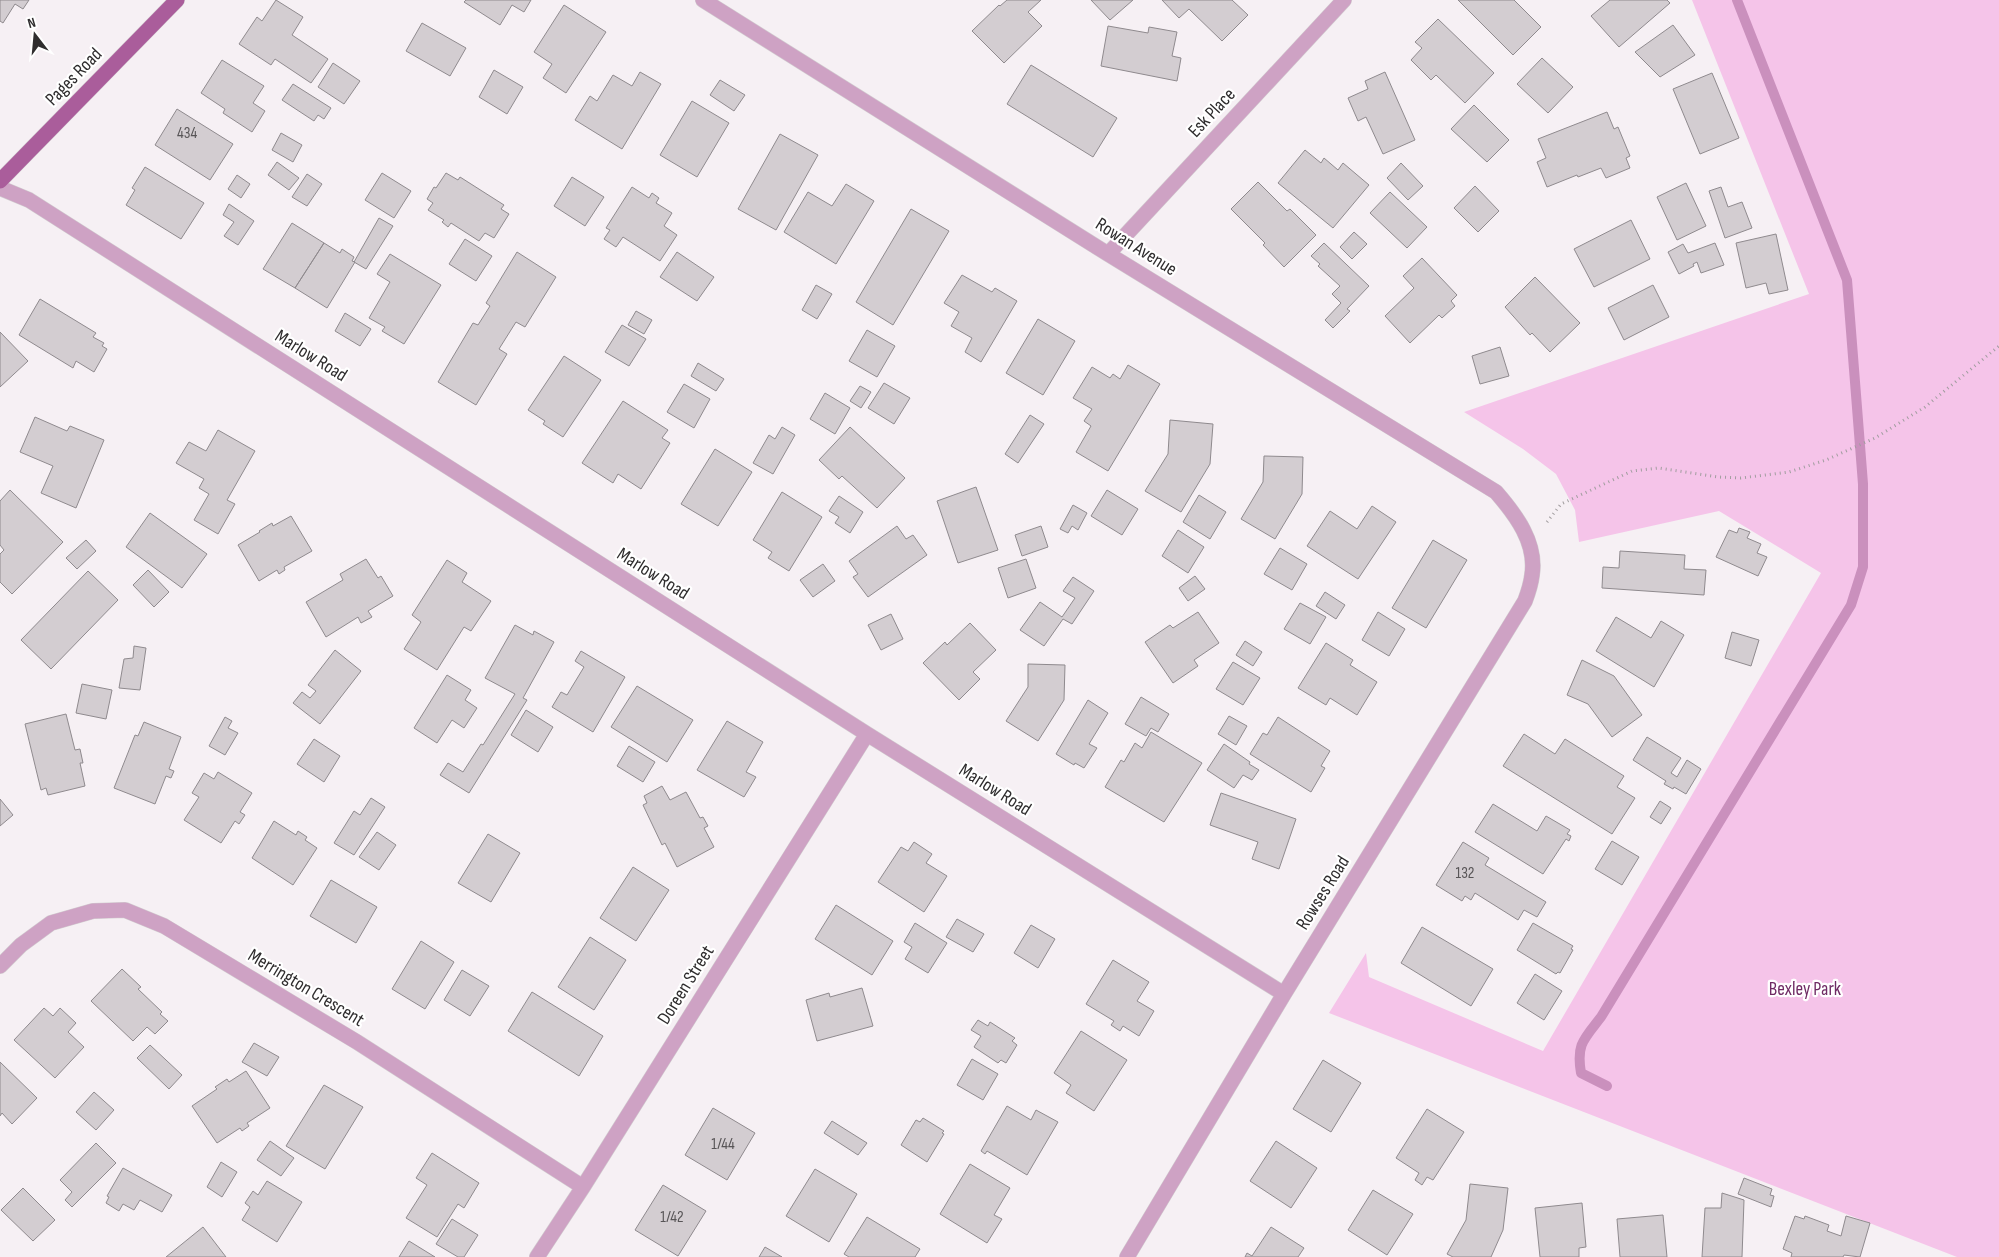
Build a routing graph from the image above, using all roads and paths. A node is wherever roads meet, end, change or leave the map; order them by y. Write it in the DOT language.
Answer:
graph roads {
  1 [pos="177,0"];
  2 [pos="703,0"];
  3 [pos="1344,0"];
  4 [pos="0,181"];
  5 [pos="0,188"];
  6 [pos="1108,254"];
  7 [pos="1999,346"];
  8 [pos="1530,544"];
  9 [pos="867,734"];
  10 [pos="0,966"];
  11 [pos="1284,994"];
  12 [pos="583,1187"];
  13 [pos="536,1257"];
  14 [pos="1127,1257"];
  1 -- 4 [label="main road, Pages Road"];
  2 -- 6 [label="street, Rowan Avenue"];
  3 -- 6 [label="street, Esk Place"];
  5 -- 9 [label="street, Marlow Road"];
  6 -- 8 [label="street, Rowan Avenue"];
  7 -- 8 [label="path"];
  8 -- 11 [label="street, Rowses Road"];
  9 -- 11 [label="street, Marlow Road"];
  9 -- 12 [label="street, Doreen Street"];
  10 -- 12 [label="street, Merrington Crescent"];
  11 -- 14 [label="street, Rowses Road"];
  12 -- 13 [label="street, Doreen Street"];
}
